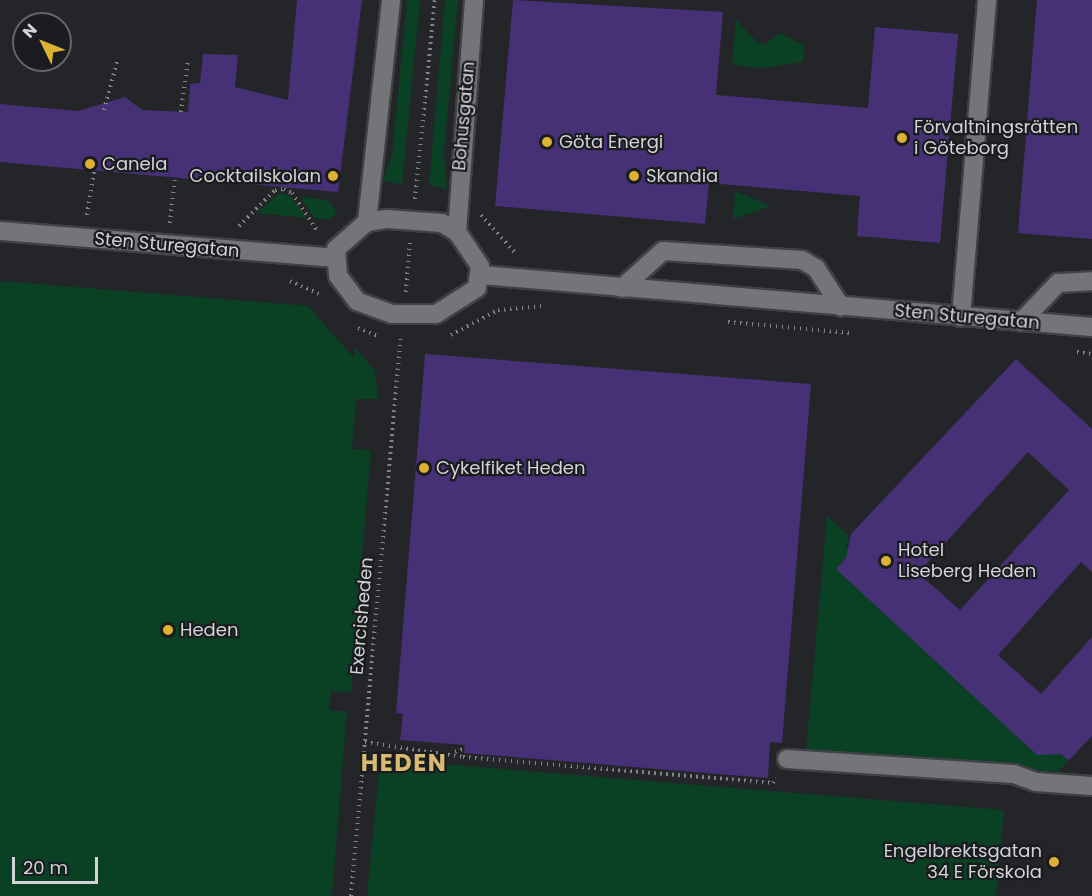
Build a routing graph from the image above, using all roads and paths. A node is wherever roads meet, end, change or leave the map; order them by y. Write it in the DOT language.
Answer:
graph roads {
  1 [pos="391,0"];
  2 [pos="435,0"];
  3 [pos="474,0"];
  4 [pos="987,0"];
  5 [pos="118,58"];
  6 [pos="188,59"];
  7 [pos="104,110"];
  8 [pos="181,112"];
  9 [pos="94,171"];
  10 [pos="175,178"];
  11 [pos="372,195"];
  12 [pos="415,199"];
  13 [pos="457,204"];
  14 [pos="76,214"];
  15 [pos="87,215"];
  16 [pos="99,217"];
  17 [pos="412,220"];
  18 [pos="158,222"];
  19 [pos="367,222"];
  20 [pos="170,224"];
  21 [pos="181,225"];
  22 [pos="324,230"];
  23 [pos="0,231"];
  24 [pos="245,231"];
  25 [pos="318,232"];
  26 [pos="457,232"];
  27 [pos="312,234"];
  28 [pos="524,257"];
  29 [pos="334,258"];
  30 [pos="482,275"];
  31 [pos="282,280"];
  32 [pos="1092,281"];
  33 [pos="622,288"];
  34 [pos="331,303"];
  35 [pos="550,305"];
  36 [pos="841,307"];
  37 [pos="404,315"];
  38 [pos="961,317"];
  39 [pos="719,321"];
  40 [pos="1022,322"];
  41 [pos="355,326"];
  42 [pos="1092,327"];
  43 [pos="859,333"];
  44 [pos="401,338"];
  45 [pos="445,338"];
  46 [pos="409,339"];
  47 [pos="1072,351"];
  48 [pos="1092,354"];
  49 [pos="365,742"];
  50 [pos="465,748"];
  51 [pos="454,752"];
  52 [pos="787,759"];
  53 [pos="1092,786"];
  54 [pos="351,896"];
  1 -- 11 [label="street"];
  2 -- 12 [label="path, Exercisheden"];
  3 -- 13 [label="street, Bohusgatan"];
  4 -- 38 [label="street"];
  5 -- 7 [label="path"];
  6 -- 8 [label="path"];
  9 -- 15 [label="path"];
  10 -- 20 [label="path"];
  11 -- 12 [label="path"];
  11 -- 19 [label="street"];
  12 -- 13 [label="path"];
  12 -- 17 [label="path, Exercisheden"];
  13 -- 26 [label="street, Bohusgatan"];
  13 -- 28 [label="path"];
  14 -- 15 [label="path"];
  15 -- 16 [label="path"];
  17 -- 19 [label="street"];
  17 -- 26 [label="street"];
  17 -- 37 [label="path, Exercisheden"];
  18 -- 20 [label="path"];
  19 -- 29 [label="street"];
  20 -- 21 [label="path"];
  22 -- 25 [label="path"];
  23 -- 29 [label="street, Sten Sturegatan"];
  24 -- 25 [label="path"];
  25 -- 27 [label="path"];
  26 -- 30 [label="street"];
  29 -- 37 [label="street"];
  30 -- 33 [label="street, Sten Sturegatan"];
  30 -- 37 [label="street"];
  31 -- 34 [label="path"];
  32 -- 40 [label="street"];
  33 -- 36 [label="street, Sten Sturegatan"];
  33 -- 36 [label="street"];
  35 -- 45 [label="path"];
  36 -- 38 [label="street, Sten Sturegatan"];
  37 -- 44 [label="path, Exercisheden"];
  38 -- 40 [label="street, Sten Sturegatan"];
  39 -- 43 [label="path"];
  40 -- 42 [label="street, Sten Sturegatan"];
  41 -- 44 [label="path"];
  44 -- 46 [label="path"];
  44 -- 49 [label="path, Exercisheden"];
  47 -- 48 [label="path"];
  49 -- 51 [label="path"];
  49 -- 54 [label="path, Exercisheden"];
  50 -- 51 [label="path"];
  51 -- 52 [label="path"];
  52 -- 53 [label="street"];
}
